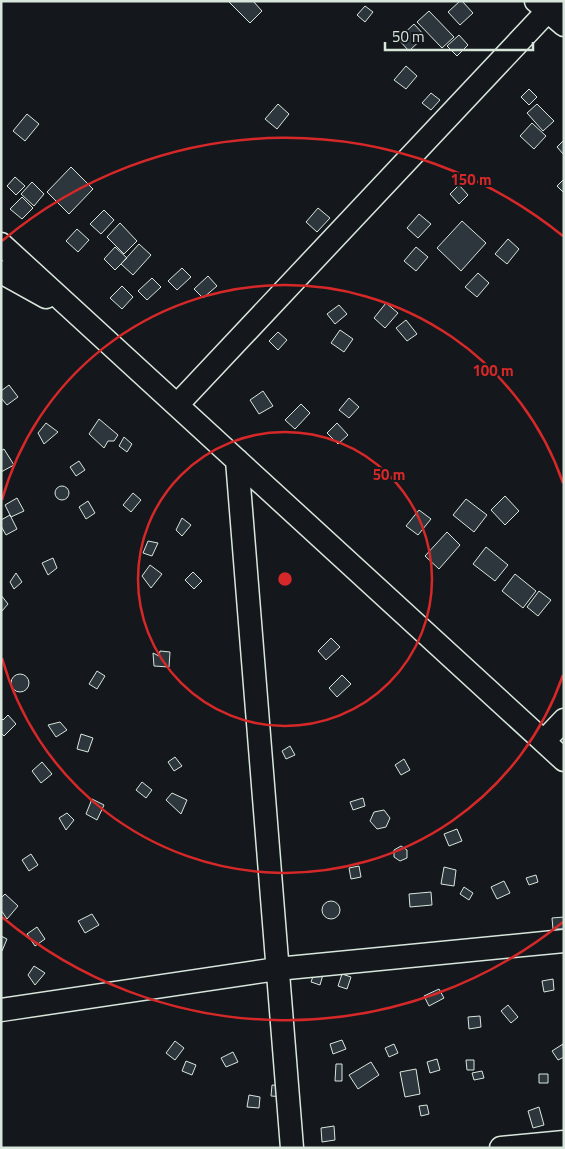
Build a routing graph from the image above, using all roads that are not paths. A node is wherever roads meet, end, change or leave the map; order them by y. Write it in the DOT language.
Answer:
graph roads {
  1 [pos="551,10"];
  2 [pos="1,244"];
  3 [pos="1,272"];
  4 [pos="80,316"];
  5 [pos="177,405"];
  6 [pos="237,460"];
  7 [pos="564,720"];
  8 [pos="544,741"];
  9 [pos="564,760"];
  10 [pos="564,941"];
  11 [pos="277,969"];
  12 [pos="1,1010"];
  13 [pos="564,1142"];
  14 [pos="292,1148"];
  15 [pos="501,1148"];
  1 -- 5 [label="street"];
  2 -- 4 [label="street"];
  3 -- 4 [label="street"];
  4 -- 5 [label="street"];
  5 -- 6 [label="street"];
  6 -- 8 [label="street"];
  6 -- 11 [label="street"];
  7 -- 8 [label="street"];
  8 -- 9 [label="street"];
  10 -- 11 [label="street"];
  11 -- 12 [label="street"];
  11 -- 14 [label="street"];
  13 -- 15 [label="street"];
}
